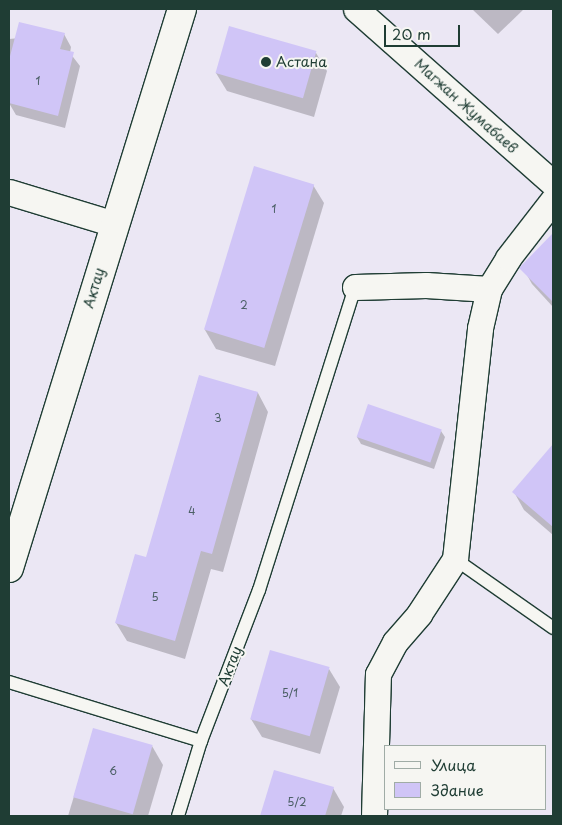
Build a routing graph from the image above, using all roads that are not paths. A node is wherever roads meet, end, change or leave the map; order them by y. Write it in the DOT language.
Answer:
graph roads {
  1 [pos="182,9"];
  2 [pos="356,9"];
  3 [pos="553,183"];
  4 [pos="9,192"];
  5 [pos="553,200"];
  6 [pos="114,224"];
  7 [pos="355,287"];
  8 [pos="489,289"];
  9 [pos="455,559"];
  10 [pos="9,568"];
  11 [pos="553,628"];
  12 [pos="9,682"];
  13 [pos="201,741"];
  14 [pos="178,816"];
  15 [pos="374,816"];
  1 -- 6 [label="street, Актау"];
  2 -- 3 [label="street, Магжан Жумабаев"];
  4 -- 6 [label="street"];
  5 -- 8 [label="street"];
  6 -- 10 [label="street, Актау"];
  7 -- 8 [label="street"];
  7 -- 13 [label="lane, Актау"];
  8 -- 9 [label="street"];
  9 -- 11 [label="lane"];
  9 -- 15 [label="street"];
  12 -- 13 [label="lane"];
  13 -- 14 [label="lane, Актау"];
}
